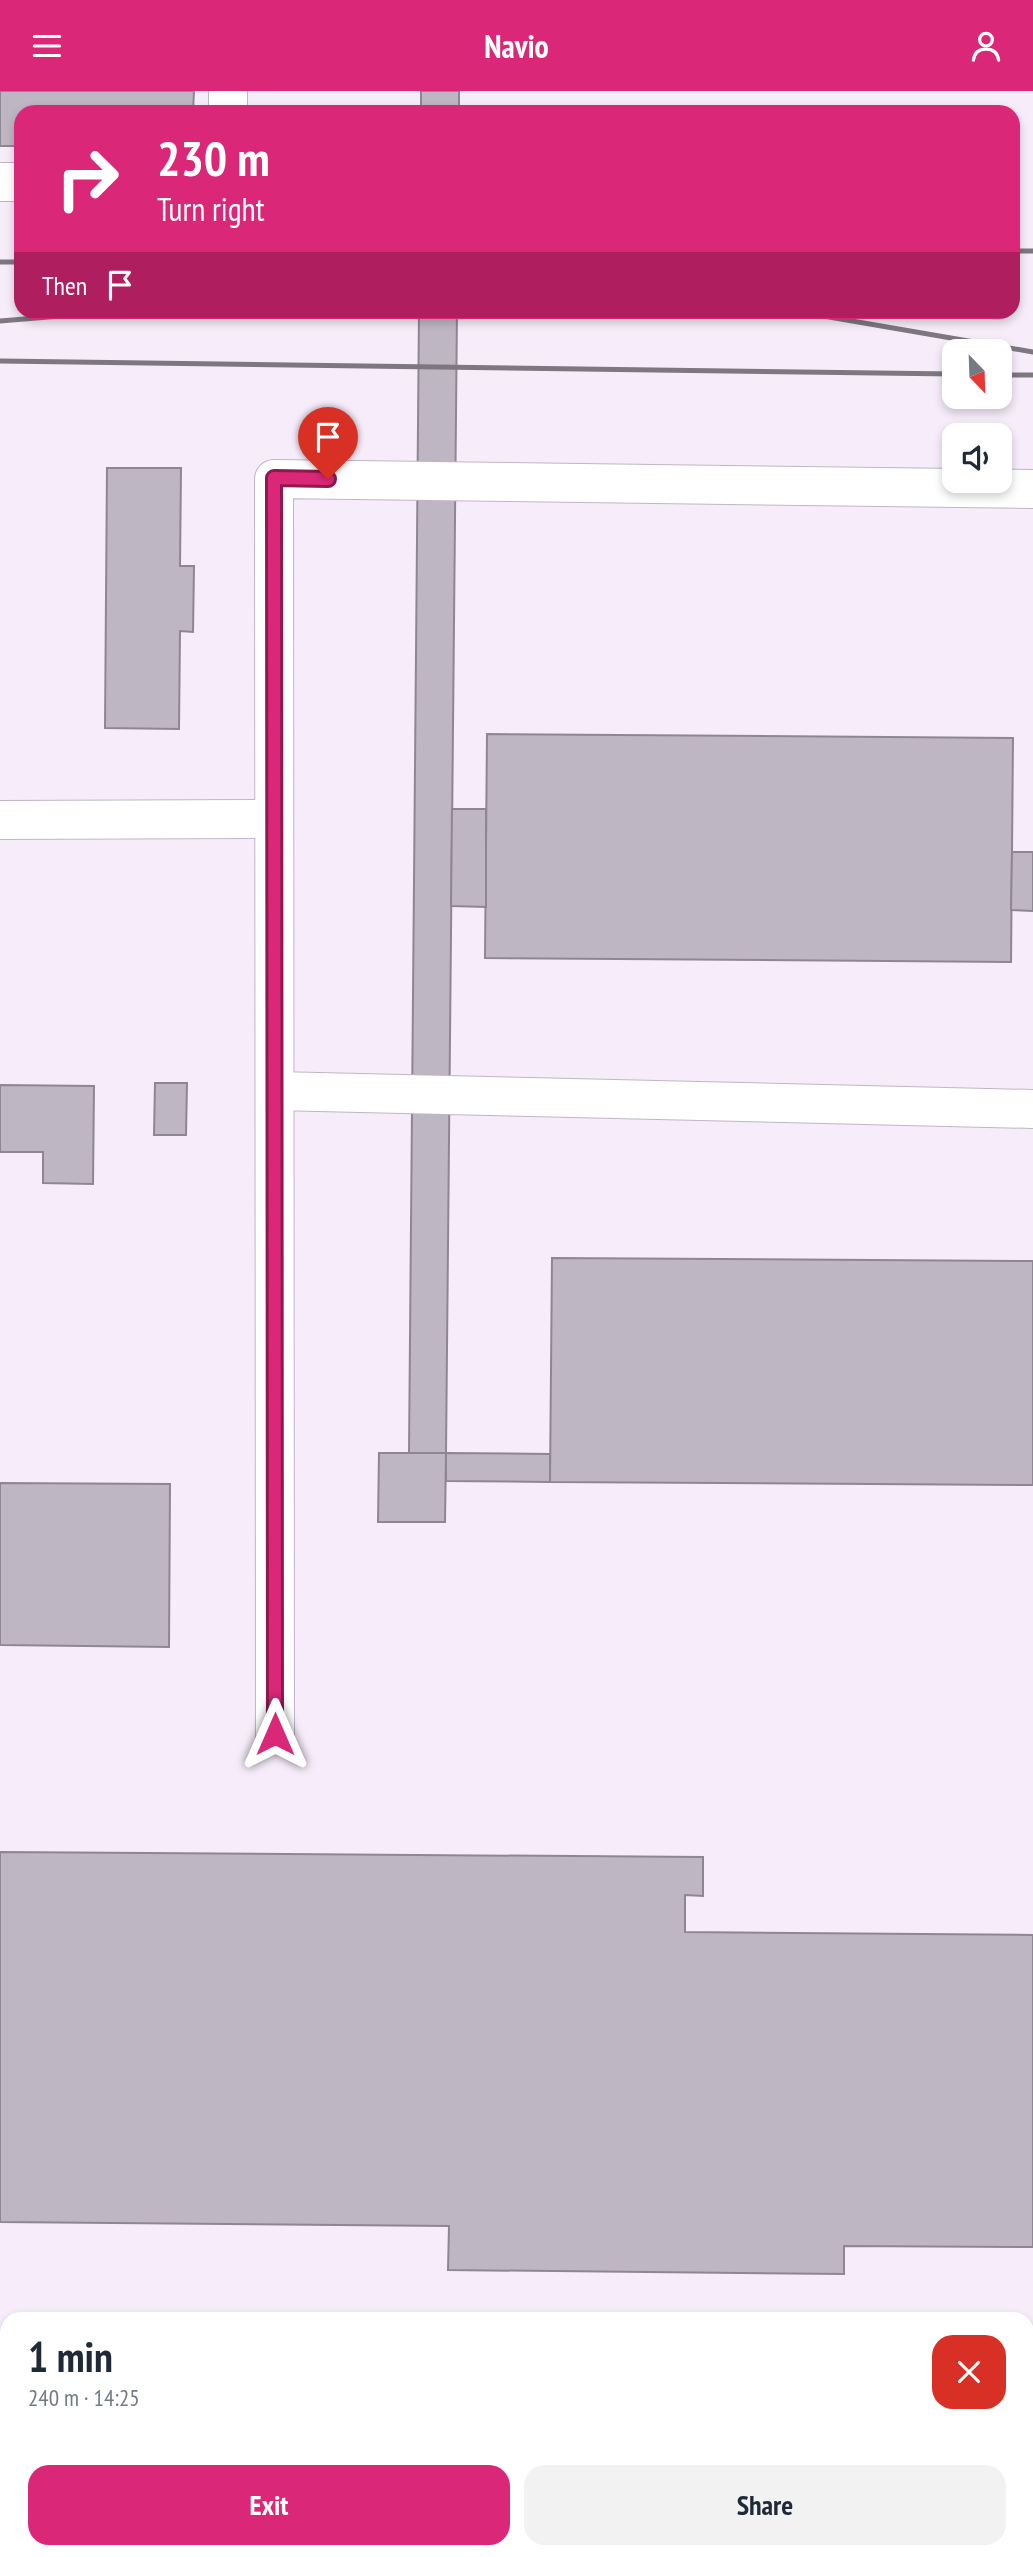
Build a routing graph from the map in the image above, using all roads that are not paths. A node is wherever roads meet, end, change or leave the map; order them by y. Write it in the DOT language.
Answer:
graph roads {
  1 [pos="1033,489"];
  2 [pos="274,819"];
  3 [pos="0,820"];
  4 [pos="275,1091"];
  5 [pos="1033,1108"];
  6 [pos="275,1734"];
  1 -- 2 [label="street"];
  2 -- 3 [label="street"];
  2 -- 4 [label="street"];
  4 -- 5 [label="street"];
  4 -- 6 [label="street"];
}
